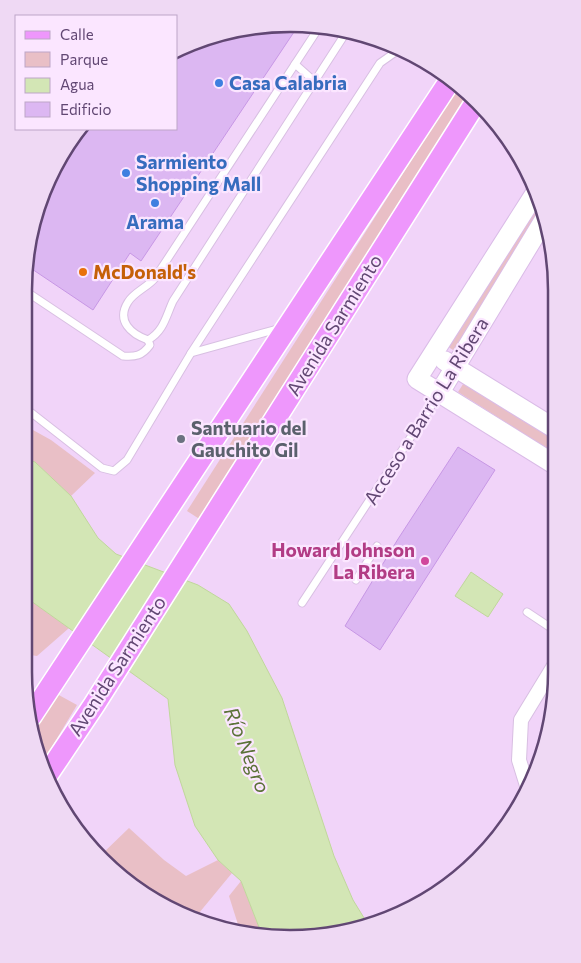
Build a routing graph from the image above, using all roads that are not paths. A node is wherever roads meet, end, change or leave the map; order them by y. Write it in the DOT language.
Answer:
graph roads {
  1 [pos="315,34"];
  2 [pos="343,37"];
  3 [pos="394,54"];
  4 [pos="295,64"];
  5 [pos="314,81"];
  6 [pos="447,85"];
  7 [pos="472,108"];
  8 [pos="532,199"];
  9 [pos="541,226"];
  10 [pos="32,295"];
  11 [pos="286,327"];
  12 [pos="148,340"];
  13 [pos="191,353"];
  14 [pos="433,353"];
  15 [pos="455,366"];
  16 [pos="440,392"];
  17 [pos="32,413"];
  18 [pos="548,424"];
  19 [pos="548,460"];
  20 [pos="376,546"];
  21 [pos="356,580"];
  22 [pos="302,603"];
  23 [pos="527,612"];
  24 [pos="548,626"];
  25 [pos="548,675"];
  26 [pos="35,709"];
  27 [pos="51,768"];
  28 [pos="525,780"];
  1 -- 4 [label="lane"];
  2 -- 5 [label="lane"];
  3 -- 13 [label="lane"];
  4 -- 5 [label="lane"];
  4 -- 12 [label="lane"];
  5 -- 12 [label="lane"];
  6 -- 11 [label="main road, Avenida Sarmiento"];
  7 -- 27 [label="main road, Avenida Sarmiento"];
  8 -- 14 [label="street"];
  9 -- 15 [label="street, Acceso a Barrio La Ribera"];
  10 -- 12 [label="lane"];
  11 -- 13 [label="lane"];
  11 -- 26 [label="main road, Avenida Sarmiento"];
  13 -- 17 [label="lane"];
  14 -- 15 [label="street"];
  14 -- 16 [label="street"];
  15 -- 16 [label="street, Acceso a Barrio La Ribera"];
  15 -- 18 [label="street"];
  16 -- 19 [label="street"];
  16 -- 22 [label="lane, Acceso a Barrio La Ribera"];
  20 -- 21 [label="lane"];
  23 -- 24 [label="lane"];
  25 -- 28 [label="street"];
}
